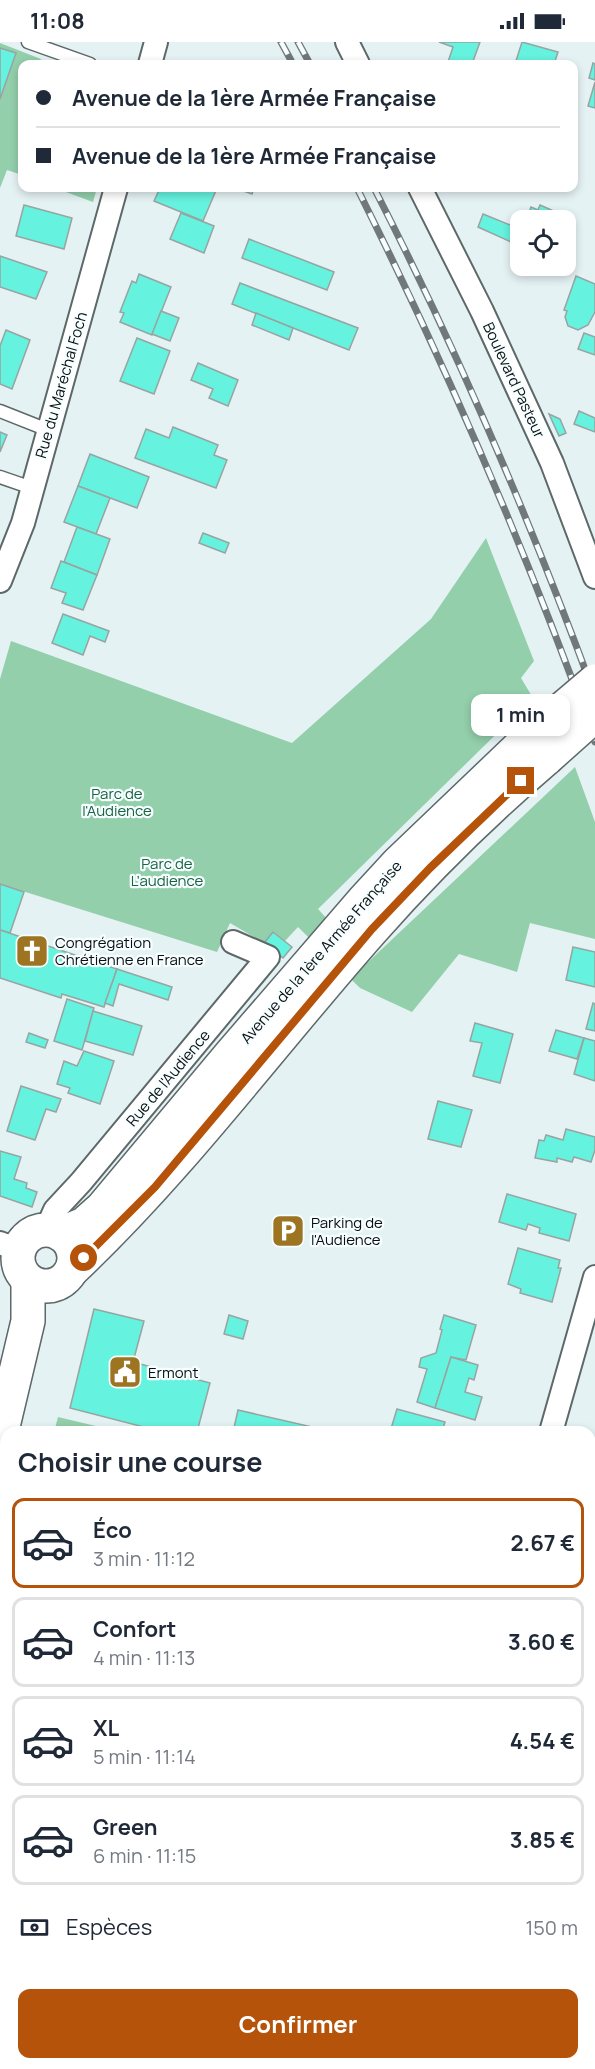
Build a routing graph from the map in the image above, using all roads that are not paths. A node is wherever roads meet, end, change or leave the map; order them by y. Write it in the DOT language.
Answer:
graph roads {
  1 [pos="28,42"];
  2 [pos="156,42"];
  3 [pos="347,42"];
  4 [pos="79,60"];
  5 [pos="151,60"];
  6 [pos="356,60"];
  7 [pos="115,192"];
  8 [pos="422,192"];
  9 [pos="0,411"];
  10 [pos="48,430"];
  11 [pos="0,477"];
  12 [pos="32,488"];
  13 [pos="595,577"];
  14 [pos="0,581"];
  15 [pos="595,681"];
  16 [pos="595,715"];
  17 [pos="542,745"];
  18 [pos="233,942"];
  19 [pos="53,1232"];
  20 [pos="9,1246"];
  21 [pos="595,1277"];
  22 [pos="50,1279"];
  23 [pos="3,1426"];
  24 [pos="553,1426"];
  1 -- 4 [label="lane"];
  2 -- 5 [label="street"];
  3 -- 6 [label="street"];
  7 -- 10 [label="street, Rue du Maréchal Foch"];
  8 -- 13 [label="street, Boulevard Pasteur"];
  9 -- 10 [label="lane"];
  10 -- 12 [label="street, Rue du Maréchal Foch"];
  11 -- 12 [label="lane"];
  12 -- 14 [label="street, Rue du Maréchal Foch"];
  15 -- 17 [label="main road, Avenue de la 1ère Armée Française, bridge"];
  16 -- 17 [label="main road, Avenue de la 1ère Armée Française, bridge"];
  17 -- 19 [label="main road, Avenue de la 1ère Armée Française"];
  17 -- 22 [label="main road, Avenue de la 1ère Armée Française"];
  18 -- 19 [label="street, Rue de l'Audience"];
  19 -- 20 [label="main road, Avenue de la 1ère Armée Française"];
  19 -- 22 [label="main road"];
  20 -- 22 [label="main road"];
  21 -- 24 [label="street"];
  22 -- 23 [label="main road, Avenue de la 1ère Armée Française"];
}
